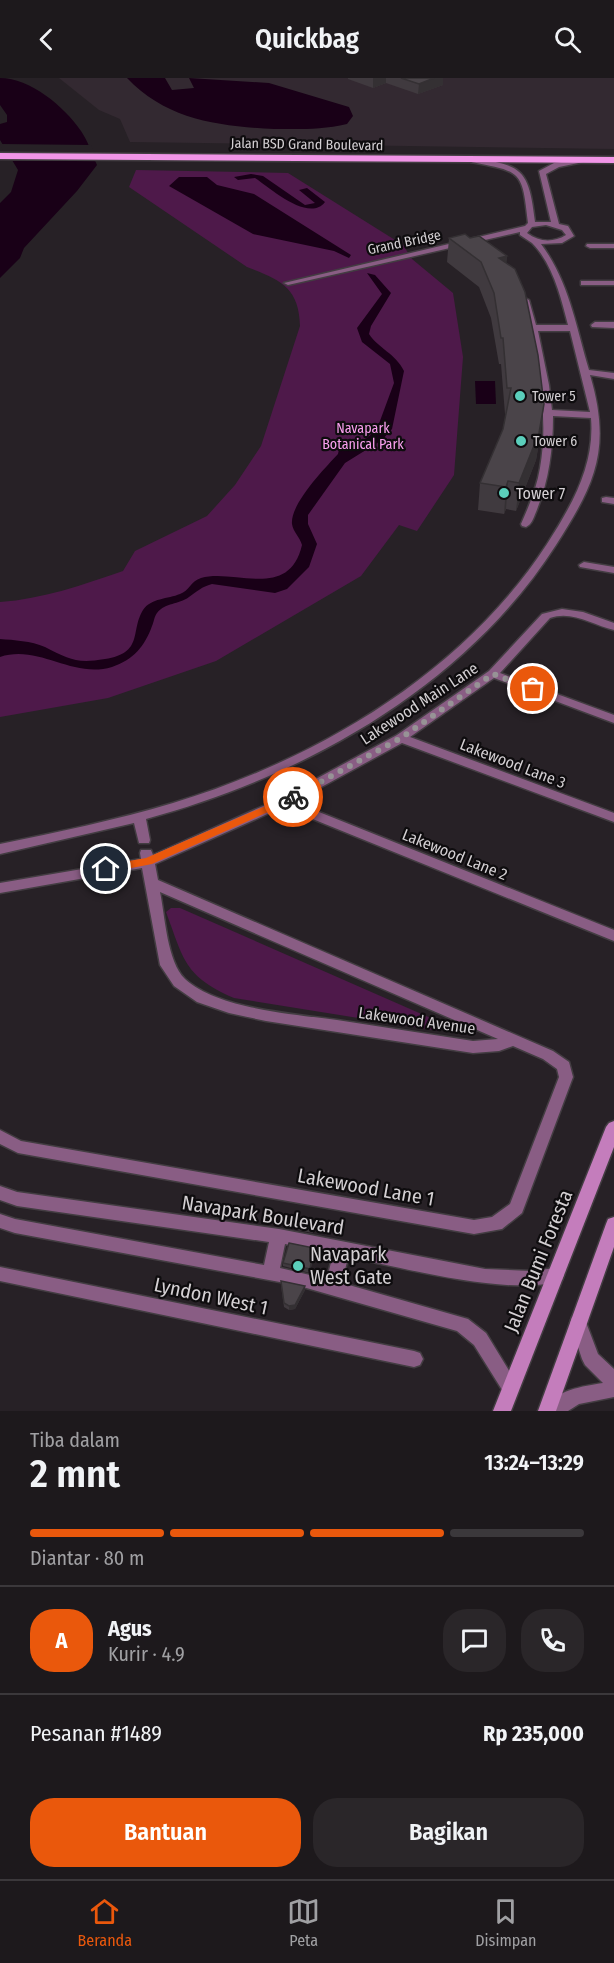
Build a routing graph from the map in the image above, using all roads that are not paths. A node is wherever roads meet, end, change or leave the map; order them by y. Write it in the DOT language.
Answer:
graph roads {
  1 [pos="0,150"];
  2 [pos="614,152"];
  3 [pos="301,154"];
  4 [pos="0,156"];
  5 [pos="433,159"];
  6 [pos="603,160"];
  7 [pos="614,160"];
  8 [pos="527,189"];
  9 [pos="546,189"];
  10 [pos="530,203"];
  11 [pos="550,203"];
  12 [pos="555,224"];
  13 [pos="529,226"];
  14 [pos="490,238"];
  15 [pos="568,238"];
  16 [pos="533,240"];
  17 [pos="590,246"];
  18 [pos="614,246"];
  19 [pos="561,248"];
  20 [pos="288,283"];
  21 [pos="584,283"];
  22 [pos="614,283"];
  23 [pos="522,291"];
  24 [pos="596,325"];
  25 [pos="614,325"];
  26 [pos="533,328"];
  27 [pos="573,328"];
  28 [pos="585,372"];
  29 [pos="614,376"];
  30 [pos="614,382"];
  31 [pos="588,384"];
  32 [pos="550,413"];
  33 [pos="594,415"];
  34 [pos="526,524"];
  35 [pos="584,565"];
  36 [pos="614,570"];
  37 [pos="614,627"];
  38 [pos="493,674"];
  39 [pos="614,719"];
  40 [pos="401,738"];
  41 [pos="283,802"];
  42 [pos="139,818"];
  43 [pos="614,818"];
  44 [pos="0,849"];
  45 [pos="146,851"];
  46 [pos="152,883"];
  47 [pos="0,888"];
  48 [pos="614,936"];
  49 [pos="513,1040"];
  50 [pos="614,1127"];
  51 [pos="0,1136"];
  52 [pos="0,1193"];
  53 [pos="0,1221"];
  54 [pos="614,1224"];
  55 [pos="279,1236"];
  56 [pos="342,1248"];
  57 [pos="270,1273"];
  58 [pos="0,1274"];
  59 [pos="556,1275"];
  60 [pos="333,1287"];
  61 [pos="578,1323"];
  62 [pos="414,1359"];
  63 [pos="614,1381"];
  64 [pos="510,1387"];
  65 [pos="614,1389"];
  66 [pos="502,1411"];
  67 [pos="547,1411"];
  68 [pos="553,1411"];
  1 -- 3 [label="main road, Jalan BSD Grand Boulevard"];
  2 -- 3 [label="main road, Jalan BSD Grand Boulevard"];
  3 -- 4 [label="main road, Jalan BSD Grand Boulevard"];
  3 -- 5 [label="main road, Jalan BSD Grand Boulevard"];
  5 -- 6 [label="main road, Jalan BSD Grand Boulevard"];
  5 -- 8 [label="street"];
  6 -- 7 [label="main road, Jalan BSD Grand Boulevard"];
  6 -- 9 [label="street"];
  8 -- 9 [label="street"];
  8 -- 10 [label="street"];
  9 -- 11 [label="street"];
  10 -- 11 [label="street"];
  10 -- 13 [label="street"];
  11 -- 12 [label="street"];
  12 -- 13 [label="street, Grand Bridge"];
  12 -- 15 [label="street"];
  13 -- 14 [label="street, Grand Bridge"];
  13 -- 16 [label="street"];
  14 -- 16 [label="street"];
  14 -- 20 [label="street, Grand Bridge"];
  15 -- 16 [label="street"];
  15 -- 19 [label="street"];
  16 -- 27 [label="street"];
  17 -- 18 [label="street"];
  21 -- 22 [label="street"];
  23 -- 26 [label="street"];
  24 -- 25 [label="street"];
  26 -- 27 [label="street"];
  26 -- 32 [label="street"];
  27 -- 28 [label="street"];
  28 -- 29 [label="street"];
  28 -- 31 [label="street"];
  30 -- 31 [label="street"];
  31 -- 33 [label="street"];
  32 -- 33 [label="street"];
  32 -- 34 [label="street"];
  33 -- 42 [label="street"];
  35 -- 36 [label="street"];
  37 -- 38 [label="street, Lakewood Main Lane"];
  38 -- 39 [label="street"];
  38 -- 40 [label="street, Lakewood Main Lane"];
  40 -- 41 [label="street, Lakewood Main Lane"];
  40 -- 43 [label="street, Lakewood Lane 3"];
  41 -- 45 [label="street, Lakewood Main Lane"];
  41 -- 48 [label="street, Lakewood Lane 2"];
  42 -- 44 [label="street"];
  42 -- 45 [label="street, Lakewood Avenue"];
  45 -- 46 [label="street, Lakewood Avenue"];
  45 -- 47 [label="street, Lakewood Main Lane"];
  46 -- 49 [label="street, Lakewood Avenue"];
  46 -- 49 [label="street, Lakewood Avenue"];
  49 -- 51 [label="street, Lakewood Lane 1"];
  50 -- 59 [label="main road, Jalan Bumi Foresta"];
  52 -- 55 [label="street, Navapark Boulevard"];
  53 -- 57 [label="street"];
  54 -- 61 [label="main road"];
  55 -- 56 [label="street, Navapark Boulevard"];
  55 -- 57 [label="street"];
  56 -- 59 [label="street, Navapark Boulevard"];
  56 -- 60 [label="street"];
  57 -- 60 [label="street"];
  58 -- 62 [label="street, Lyndon West 1"];
  59 -- 64 [label="main road, Jalan Bumi Foresta"];
  60 -- 64 [label="street"];
  61 -- 63 [label="street"];
  61 -- 67 [label="main road"];
  64 -- 66 [label="main road, Jalan Bumi Foresta"];
  65 -- 68 [label="street"];
}
